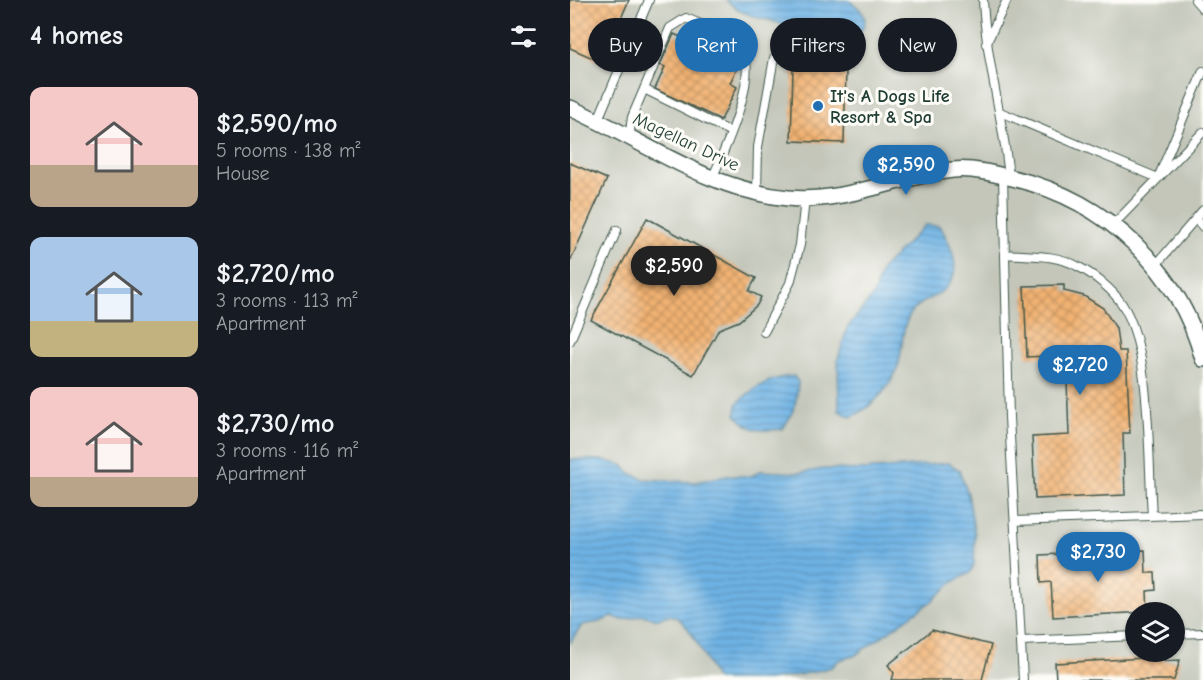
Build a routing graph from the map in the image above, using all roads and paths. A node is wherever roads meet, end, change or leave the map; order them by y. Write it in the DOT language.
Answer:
graph roads {
  1 [pos="649,0"];
  2 [pos="983,0"];
  3 [pos="1007,0"];
  4 [pos="1195,0"];
  5 [pos="1203,9"];
  6 [pos="986,45"];
  7 [pos="1203,71"];
  8 [pos="771,72"];
  9 [pos="644,89"];
  10 [pos="570,108"];
  11 [pos="1000,112"];
  12 [pos="597,122"];
  13 [pos="731,132"];
  14 [pos="1203,132"];
  15 [pos="629,138"];
  16 [pos="1006,176"];
  17 [pos="712,178"];
  18 [pos="1158,178"];
  19 [pos="757,193"];
  20 [pos="805,199"];
  21 [pos="1203,210"];
  22 [pos="1196,219"];
  23 [pos="1113,225"];
  24 [pos="1203,227"];
  25 [pos="617,230"];
  26 [pos="1005,254"];
  27 [pos="1155,266"];
  28 [pos="764,332"];
  29 [pos="570,341"];
  30 [pos="1203,359"];
  31 [pos="1203,514"];
  32 [pos="1152,516"];
  33 [pos="1015,521"];
  34 [pos="1203,633"];
  35 [pos="1185,634"];
  36 [pos="1125,636"];
  37 [pos="1021,640"];
  38 [pos="1023,680"];
  1 -- 12 [label="lane"];
  2 -- 6 [label="lane"];
  3 -- 6 [label="lane"];
  4 -- 5 [label="lane"];
  6 -- 11 [label="lane"];
  7 -- 18 [label="lane"];
  8 -- 19 [label="lane"];
  9 -- 13 [label="lane"];
  9 -- 13 [label="lane"];
  9 -- 15 [label="lane"];
  10 -- 12 [label="street, Magellan Drive"];
  11 -- 16 [label="lane"];
  11 -- 18 [label="lane"];
  12 -- 15 [label="street, Magellan Drive"];
  13 -- 17 [label="lane"];
  14 -- 18 [label="lane"];
  15 -- 17 [label="street, Magellan Drive"];
  16 -- 20 [label="street, Magellan Drive"];
  16 -- 23 [label="street, Magellan Drive"];
  16 -- 26 [label="lane"];
  17 -- 19 [label="street, Magellan Drive"];
  18 -- 23 [label="lane"];
  19 -- 20 [label="street, Magellan Drive"];
  20 -- 28 [label="lane"];
  21 -- 22 [label="lane"];
  22 -- 24 [label="lane"];
  22 -- 27 [label="lane"];
  23 -- 27 [label="street, Magellan Drive"];
  25 -- 29 [label="lane"];
  26 -- 32 [label="lane"];
  26 -- 33 [label="lane"];
  27 -- 30 [label="street, Magellan Drive"];
  31 -- 32 [label="lane"];
  32 -- 33 [label="lane"];
  33 -- 37 [label="lane"];
  34 -- 35 [label="lane"];
  36 -- 37 [label="lane"];
  37 -- 38 [label="lane"];
}
